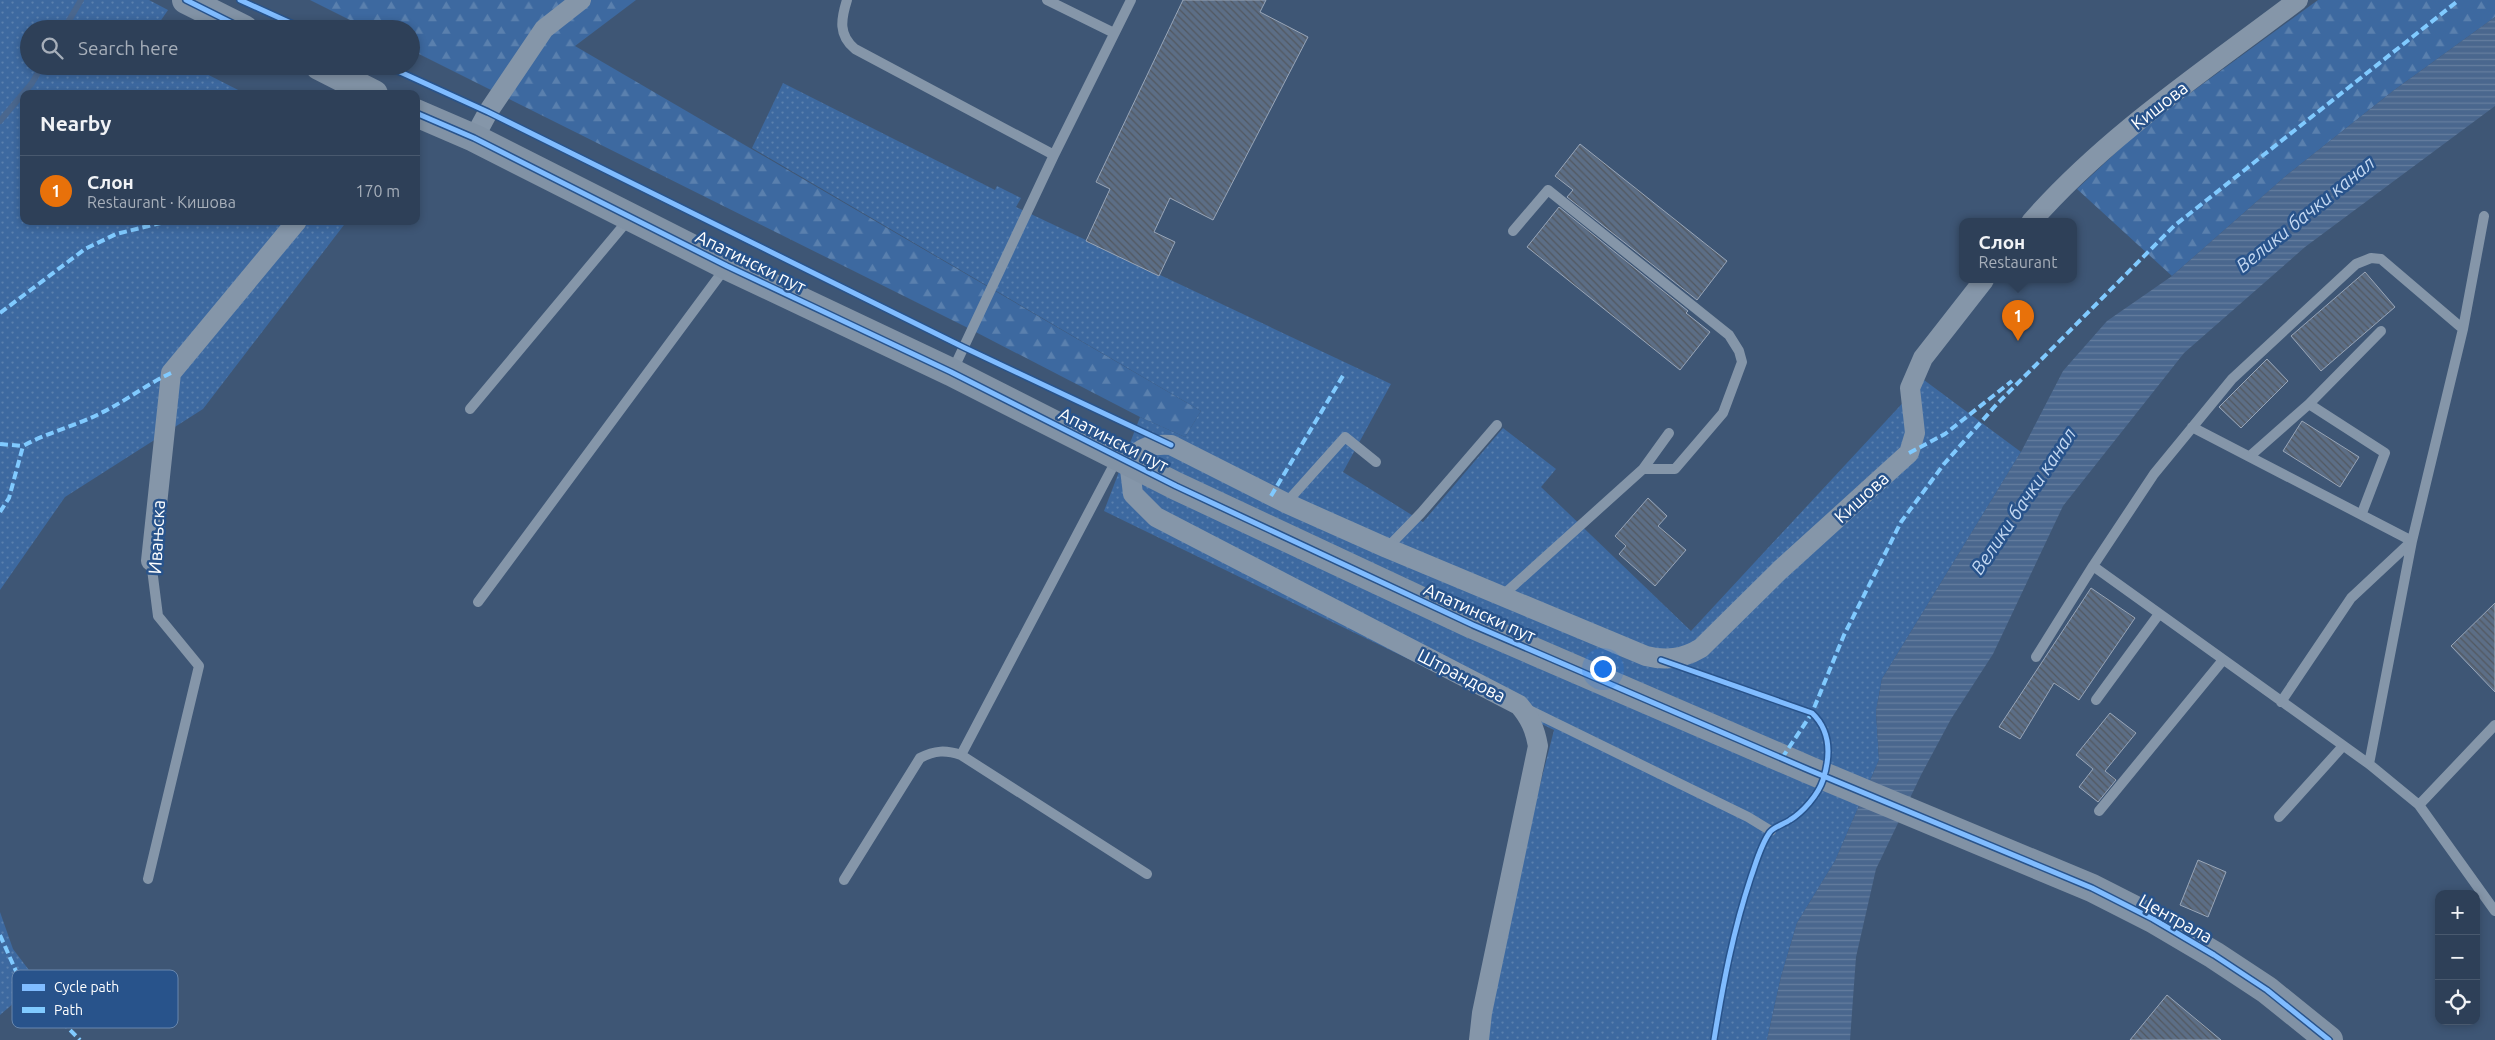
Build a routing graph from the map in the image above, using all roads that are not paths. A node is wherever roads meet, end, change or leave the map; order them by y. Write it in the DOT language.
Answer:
graph roads {
  1 [pos="186,0"];
  2 [pos="581,0"];
  3 [pos="848,0"];
  4 [pos="1047,0"];
  5 [pos="1131,0"];
  6 [pos="2298,0"];
  7 [pos="226,20"];
  8 [pos="1114,33"];
  9 [pos="337,75"];
  10 [pos="366,90"];
  11 [pos="420,115"];
  12 [pos="474,138"];
  13 [pos="1054,155"];
  14 [pos="631,216"];
  15 [pos="2484,216"];
  16 [pos="2034,218"];
  17 [pos="294,225"];
  18 [pos="1514,231"];
  19 [pos="727,266"];
  20 [pos="1982,283"];
  21 [pos="2463,329"];
  22 [pos="2381,331"];
  23 [pos="951,372"];
  24 [pos="2309,404"];
  25 [pos="470,409"];
  26 [pos="1497,425"];
  27 [pos="2192,427"];
  28 [pos="1669,433"];
  29 [pos="2250,456"];
  30 [pos="1124,459"];
  31 [pos="1376,462"];
  32 [pos="1644,469"];
  33 [pos="1286,503"];
  34 [pos="2362,513"];
  35 [pos="2412,541"];
  36 [pos="1387,548"];
  37 [pos="151,561"];
  38 [pos="2093,566"];
  39 [pos="1502,596"];
  40 [pos="478,602"];
  41 [pos="2159,614"];
  42 [pos="2036,657"];
  43 [pos="2224,660"];
  44 [pos="2096,700"];
  45 [pos="2281,702"];
  46 [pos="1519,705"];
  47 [pos="2495,725"];
  48 [pos="2343,746"];
  49 [pos="961,755"];
  50 [pos="2369,764"];
  51 [pos="2419,804"];
  52 [pos="2099,811"];
  53 [pos="2278,817"];
  54 [pos="1771,831"];
  55 [pos="1994,847"];
  56 [pos="1147,874"];
  57 [pos="148,879"];
  58 [pos="844,880"];
  59 [pos="2495,911"];
  60 [pos="1479,1040"];
  61 [pos="2329,1040"];
  1 -- 7 [label="main road"];
  2 -- 12 [label="street"];
  3 -- 13 [label="lane"];
  4 -- 8 [label="lane"];
  5 -- 8 [label="lane"];
  6 -- 16 [label="street, Кишова"];
  8 -- 13 [label="lane"];
  9 -- 10 [label="main road"];
  11 -- 12 [label="main road, Апатински пут"];
  12 -- 14 [label="main road, Апатински пут"];
  13 -- 23 [label="lane"];
  14 -- 19 [label="main road, Апатински пут"];
  14 -- 25 [label="lane"];
  15 -- 21 [label="lane"];
  17 -- 37 [label="street, Ивањска"];
  18 -- 32 [label="lane"];
  19 -- 23 [label="main road, Апатински пут"];
  19 -- 40 [label="lane"];
  20 -- 39 [label="street, Кишова"];
  21 -- 27 [label="lane"];
  21 -- 35 [label="lane"];
  22 -- 24 [label="lane"];
  23 -- 30 [label="main road, Апатински пут"];
  24 -- 29 [label="lane"];
  24 -- 34 [label="lane"];
  26 -- 36 [label="lane"];
  27 -- 29 [label="lane"];
  27 -- 38 [label="lane"];
  28 -- 32 [label="lane"];
  29 -- 34 [label="lane"];
  30 -- 33 [label="street"];
  30 -- 46 [label="street, Штрандова"];
  30 -- 49 [label="lane"];
  30 -- 55 [label="main road, Апатински пут"];
  31 -- 33 [label="lane"];
  32 -- 39 [label="lane"];
  33 -- 36 [label="street"];
  34 -- 35 [label="lane"];
  35 -- 45 [label="lane"];
  35 -- 50 [label="lane"];
  36 -- 39 [label="street"];
  37 -- 57 [label="lane, Ивањска"];
  38 -- 41 [label="lane"];
  38 -- 42 [label="lane"];
  41 -- 43 [label="lane"];
  41 -- 44 [label="lane"];
  43 -- 45 [label="lane"];
  43 -- 52 [label="lane"];
  45 -- 48 [label="lane"];
  46 -- 54 [label="lane"];
  46 -- 60 [label="street, Штрандова"];
  47 -- 51 [label="lane"];
  48 -- 50 [label="lane"];
  48 -- 53 [label="lane"];
  49 -- 56 [label="lane"];
  49 -- 58 [label="lane"];
  50 -- 51 [label="lane"];
  51 -- 59 [label="lane"];
  55 -- 61 [label="main road, Централа"];
}
